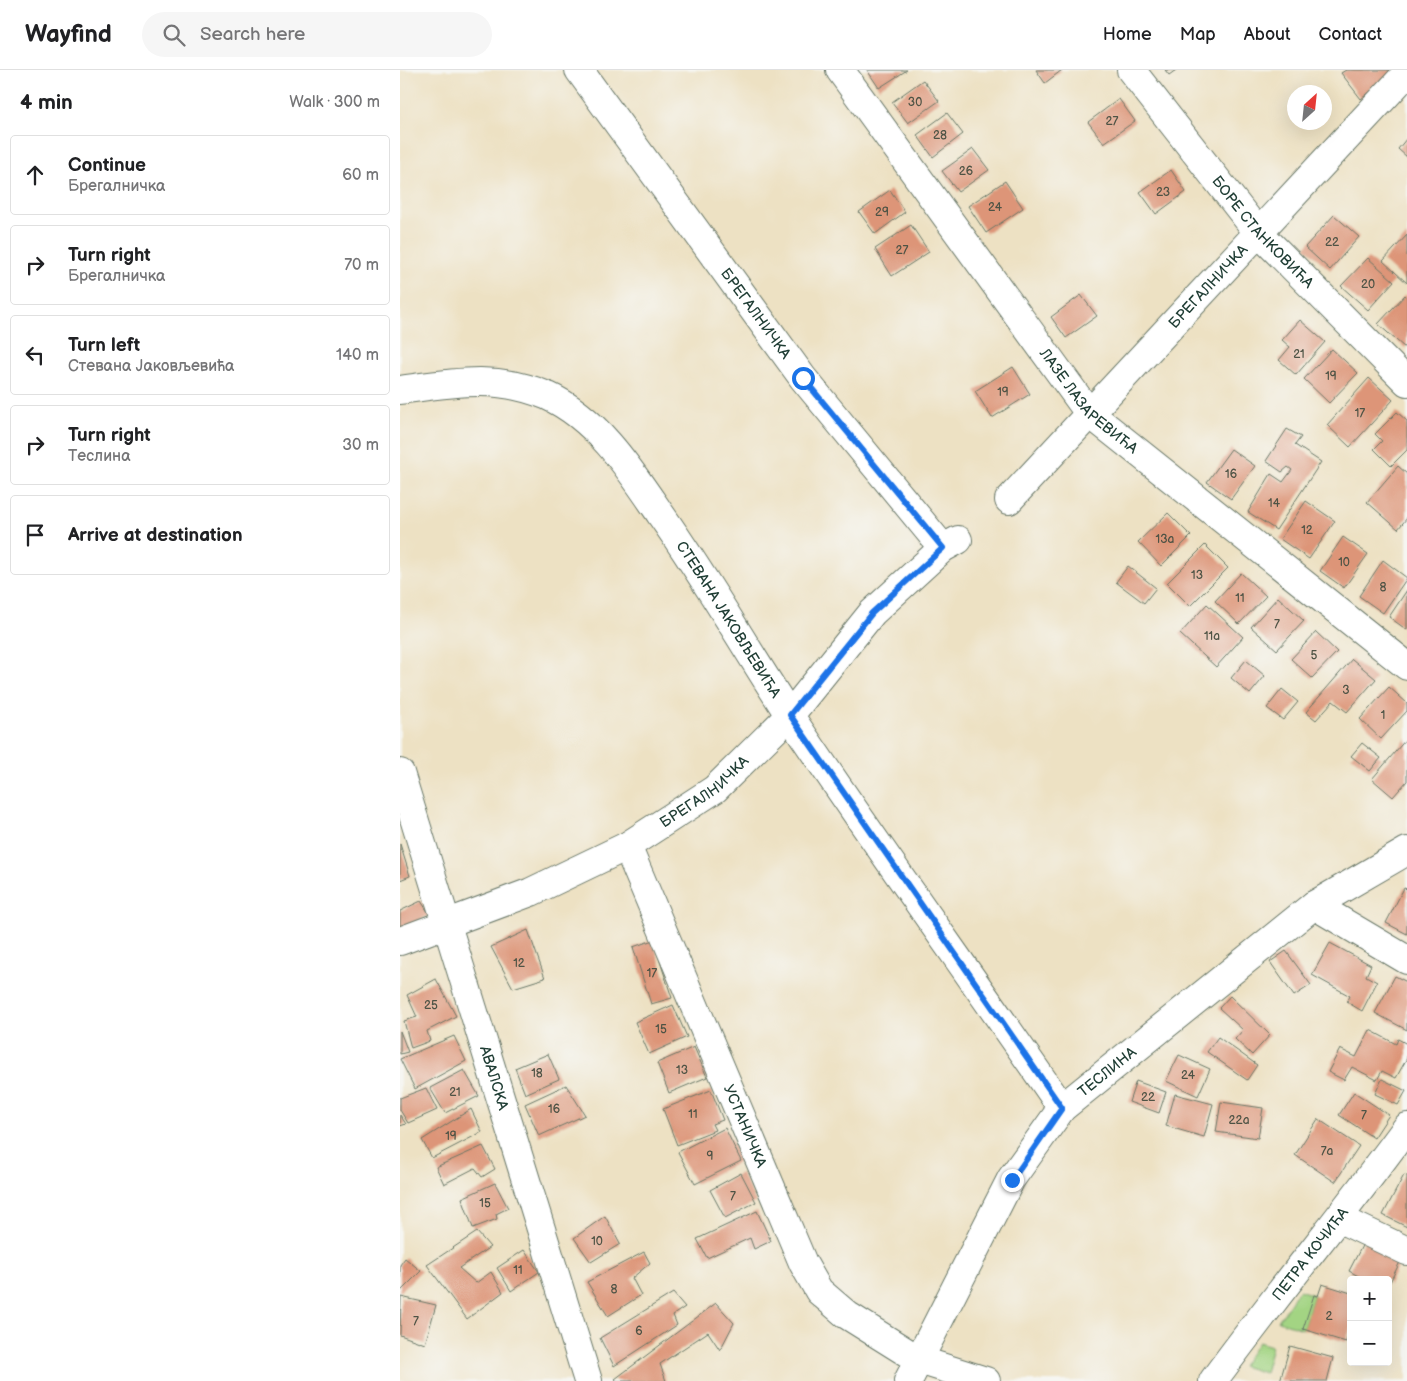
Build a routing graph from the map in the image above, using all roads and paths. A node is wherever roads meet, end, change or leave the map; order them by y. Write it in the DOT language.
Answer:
graph roads {
  1 [pos="579,70"];
  2 [pos="840,70"];
  3 [pos="1131,70"];
  4 [pos="1407,73"];
  5 [pos="1257,231"];
  6 [pos="1407,382"];
  7 [pos="400,390"];
  8 [pos="1088,413"];
  9 [pos="1009,500"];
  10 [pos="1407,666"];
  11 [pos="790,715"];
  12 [pos="400,773"];
  13 [pos="627,846"];
  14 [pos="1407,851"];
  15 [pos="1314,905"];
  16 [pos="445,924"];
  17 [pos="400,941"];
  18 [pos="1407,960"];
  19 [pos="1062,1108"];
  20 [pos="1407,1127"];
  21 [pos="1340,1219"];
  22 [pos="1407,1251"];
  23 [pos="914,1370"];
  24 [pos="588,1381"];
  25 [pos="986,1381"];
  26 [pos="1213,1381"];
  1 -- 11 [label="street, БРЕГАЛНИЧКА"];
  2 -- 8 [label="street, ЛАЗЕ ЛАЗАРЕВИЋА"];
  3 -- 5 [label="street, БОРЕ СТАНКОВИЋА"];
  4 -- 5 [label="street, БРЕГАЛНИЧКА"];
  5 -- 6 [label="street, БОРЕ СТАНКОВИЋА"];
  5 -- 8 [label="street, БРЕГАЛНИЧКА"];
  7 -- 11 [label="street, СТЕВАНА ЈАКОВЉЕВИЋА"];
  8 -- 9 [label="street, БРЕГАЛНИЧКА"];
  8 -- 10 [label="street, ЛАЗЕ ЛАЗАРЕВИЋА"];
  11 -- 13 [label="street, БРЕГАЛНИЧКА"];
  11 -- 19 [label="street, СТЕВАНА ЈАКОВЉЕВИЋА"];
  12 -- 16 [label="street, АВАЛСКА"];
  13 -- 16 [label="street, БРЕГАЛНИЧКА"];
  13 -- 23 [label="street, УСТАНИЧКА"];
  14 -- 15 [label="street, ТЕСЛИНА"];
  15 -- 18 [label="street"];
  15 -- 19 [label="street, ТЕСЛИНА"];
  16 -- 17 [label="street, БРЕГАЛНИЧКА"];
  16 -- 24 [label="street, АВАЛСКА"];
  19 -- 23 [label="street, ТЕСЛИНА"];
  20 -- 21 [label="street, ПЕТРА КОЧИЋА"];
  21 -- 22 [label="street"];
  21 -- 26 [label="street, ПЕТРА КОЧИЋА"];
  23 -- 25 [label="street, УСТАНИЧКА"];
}
